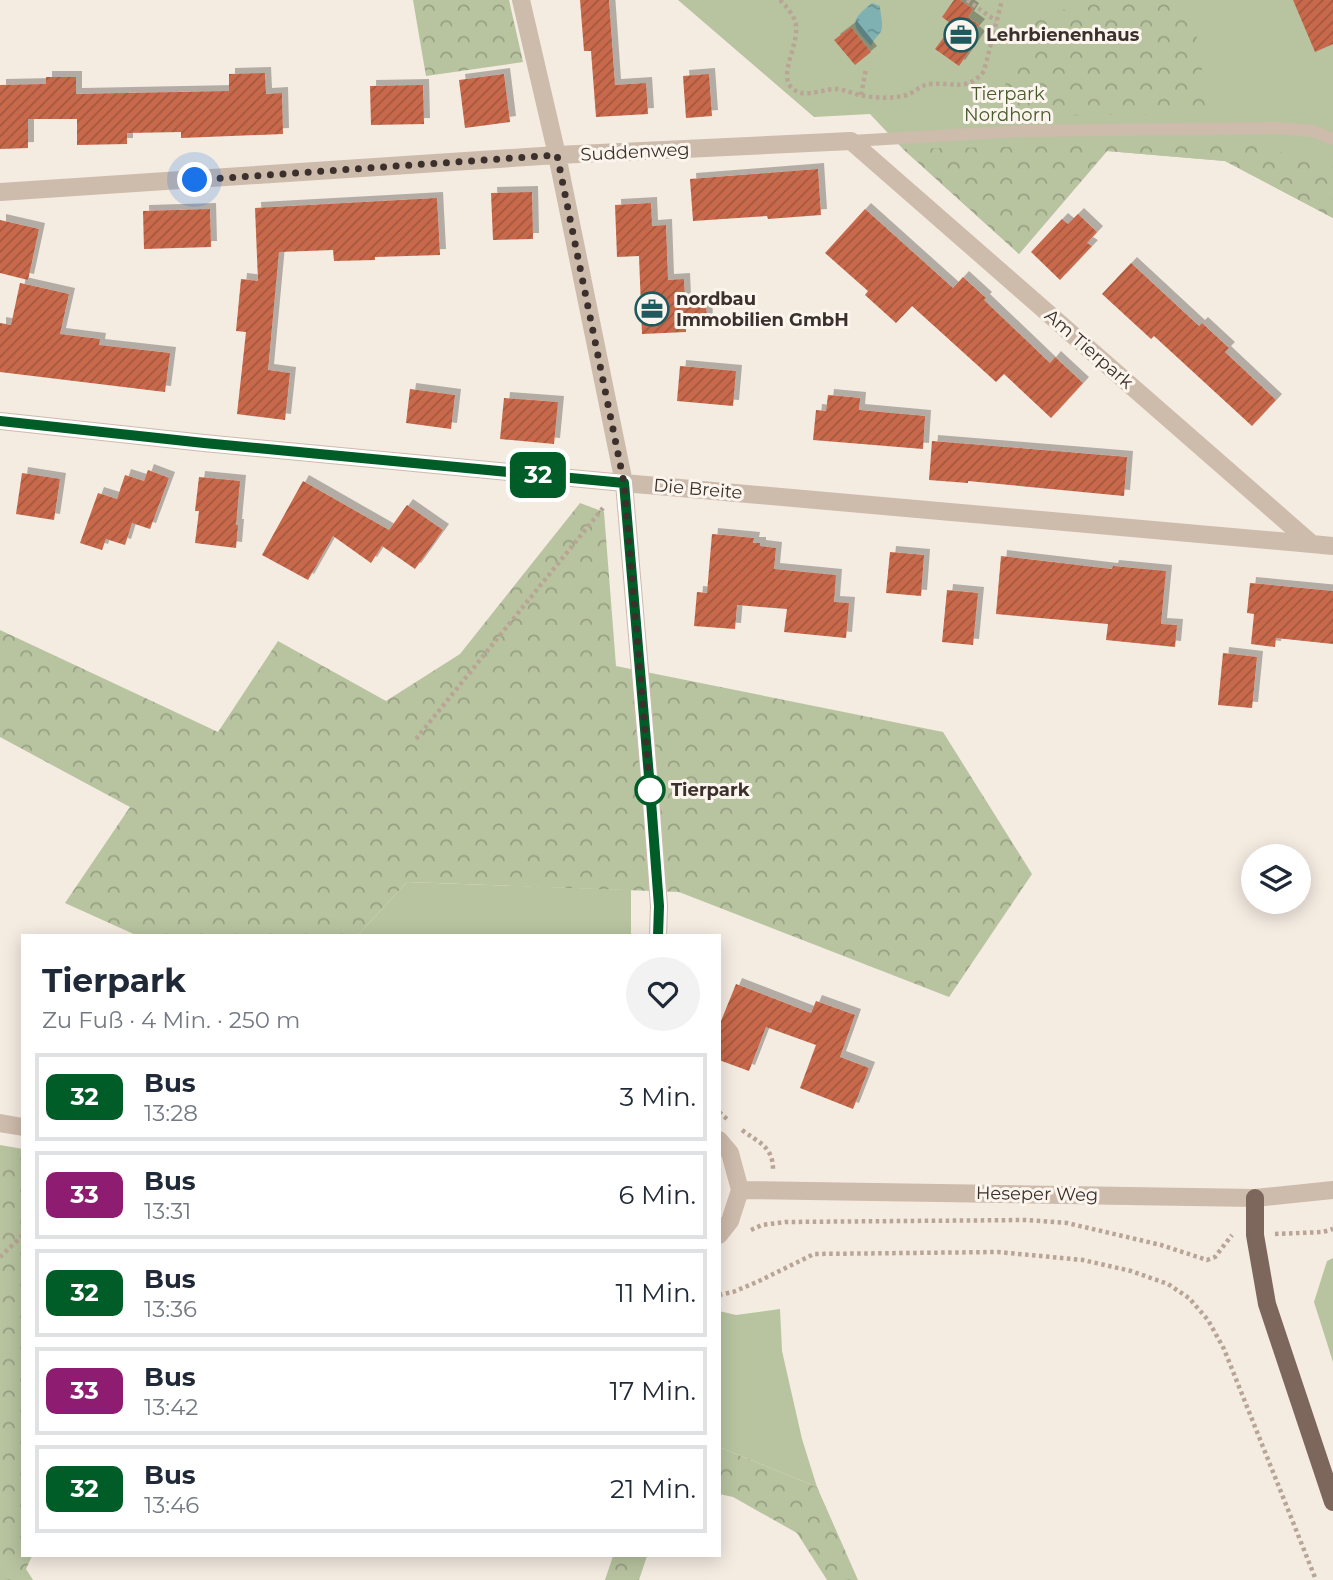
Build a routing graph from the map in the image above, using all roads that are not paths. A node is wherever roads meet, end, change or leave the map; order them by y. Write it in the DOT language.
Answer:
graph roads {
  1 [pos="521,0"];
  2 [pos="1333,139"];
  3 [pos="851,141"];
  4 [pos="557,155"];
  5 [pos="0,192"];
  6 [pos="0,421"];
  7 [pos="624,483"];
  8 [pos="1312,544"];
  9 [pos="1333,546"];
  10 [pos="658,934"];
  11 [pos="0,1123"];
  12 [pos="21,1127"];
  13 [pos="721,1142"];
  14 [pos="740,1190"];
  15 [pos="1333,1190"];
  16 [pos="1255,1198"];
  17 [pos="721,1232"];
  18 [pos="1333,1502"];
  1 -- 4 [label="street"];
  2 -- 3 [label="lane"];
  3 -- 4 [label="street, Suddenweg"];
  3 -- 8 [label="street, Am Tierpark"];
  4 -- 5 [label="street, Suddenweg"];
  4 -- 7 [label="street"];
  6 -- 7 [label="street, Die Breite"];
  7 -- 8 [label="street, Die Breite"];
  7 -- 10 [label="street"];
  8 -- 9 [label="street"];
  11 -- 12 [label="street"];
  13 -- 14 [label="street"];
  14 -- 16 [label="street, Heseper Weg"];
  14 -- 17 [label="street"];
  15 -- 16 [label="street, Heseper Weg"];
  16 -- 18 [label="main road"];
}
